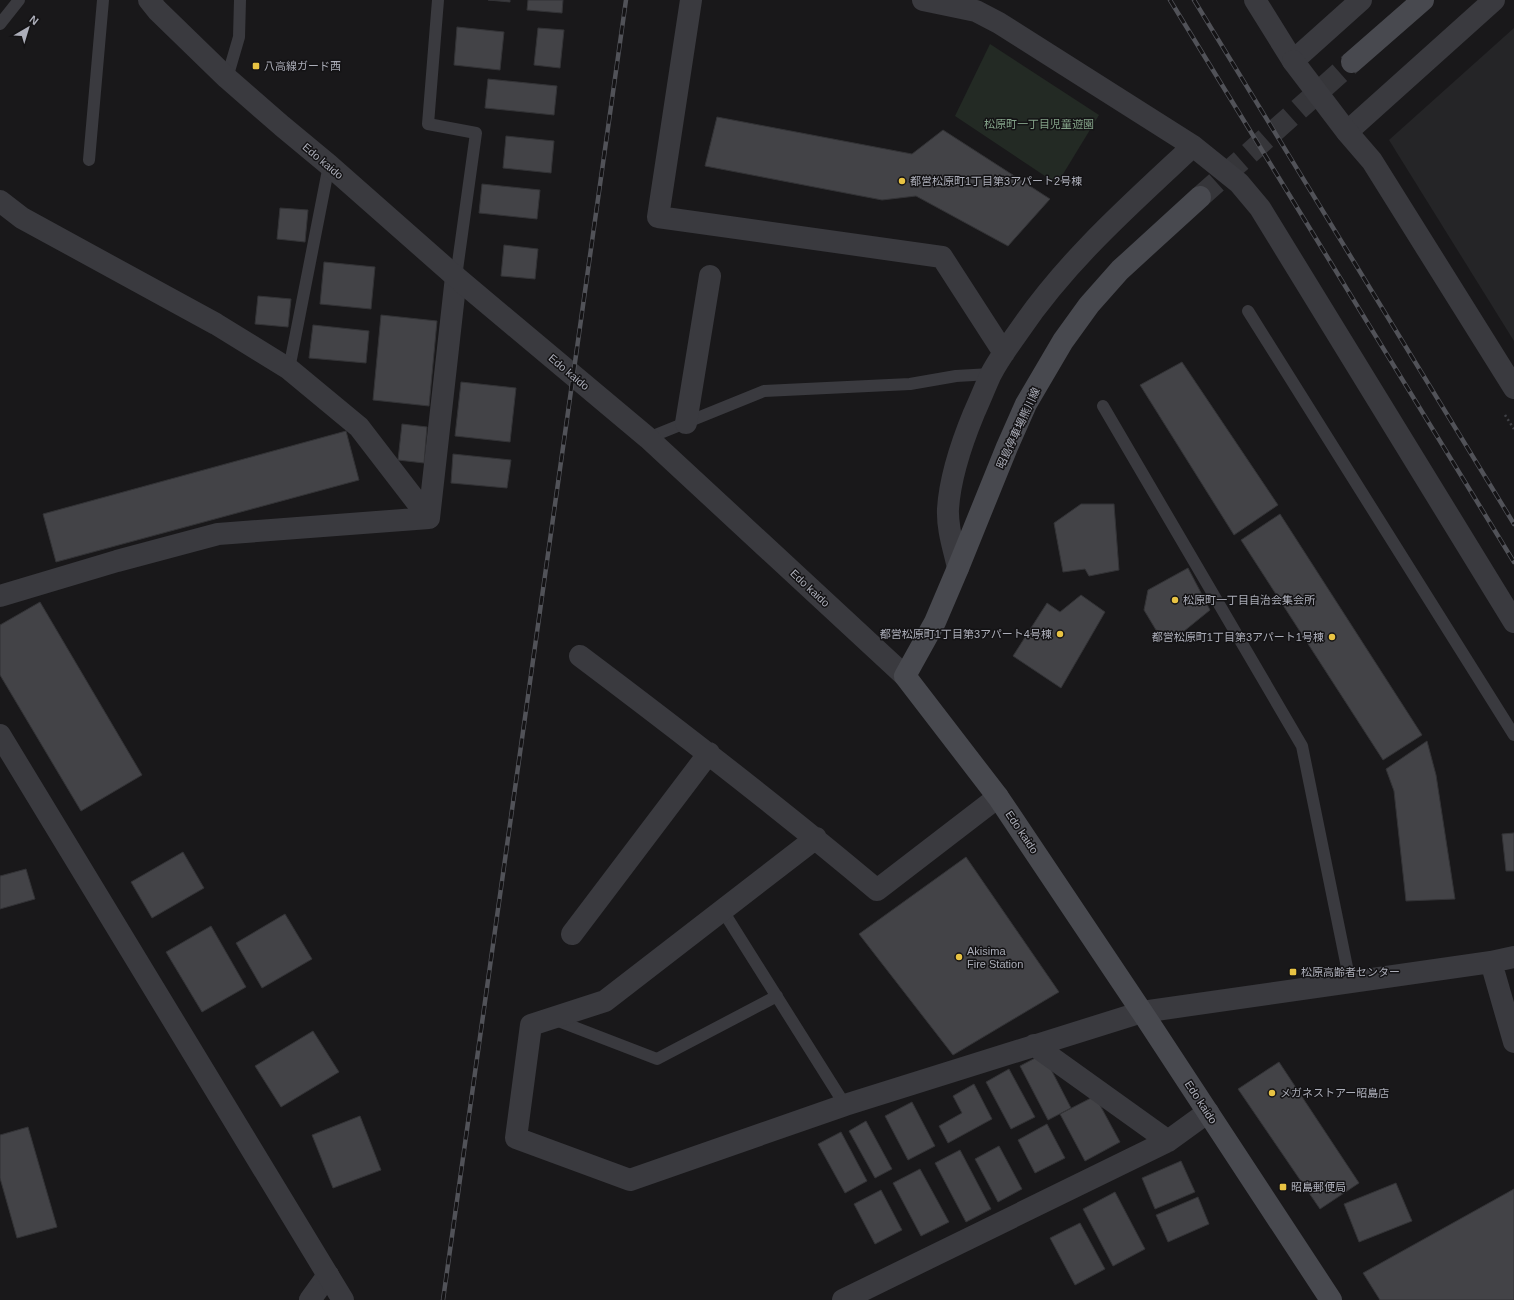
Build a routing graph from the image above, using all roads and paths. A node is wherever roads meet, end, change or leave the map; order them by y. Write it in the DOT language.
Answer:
graph roads {
  1 [pos="19,0"];
  2 [pos="103,0"];
  3 [pos="149,0"];
  4 [pos="240,0"];
  5 [pos="438,0"];
  6 [pos="691,0"];
  7 [pos="923,0"];
  8 [pos="1255,0"];
  9 [pos="1360,0"];
  10 [pos="1423,0"];
  11 [pos="1494,0"];
  12 [pos="978,6"];
  13 [pos="0,24"];
  14 [pos="1292,61"];
  15 [pos="1352,62"];
  16 [pos="227,78"];
  17 [pos="1347,132"];
  18 [pos="1192,146"];
  19 [pos="88,160"];
  20 [pos="329,165"];
  21 [pos="1200,197"];
  22 [pos="0,201"];
  23 [pos="710,276"];
  24 [pos="456,277"];
  25 [pos="1248,311"];
  26 [pos="1004,353"];
  27 [pos="290,369"];
  28 [pos="991,374"];
  29 [pos="1514,388"];
  30 [pos="1103,406"];
  31 [pos="686,423"];
  32 [pos="648,438"];
  33 [pos="428,518"];
  34 [pos="958,568"];
  35 [pos="0,596"];
  36 [pos="1514,622"];
  37 [pos="580,656"];
  38 [pos="905,676"];
  39 [pos="0,735"];
  40 [pos="1514,735"];
  41 [pos="709,753"];
  42 [pos="998,797"];
  43 [pos="816,838"];
  44 [pos="723,911"];
  45 [pos="572,934"];
  46 [pos="1514,957"];
  47 [pos="1491,962"];
  48 [pos="1350,982"];
  49 [pos="777,996"];
  50 [pos="1142,1012"];
  51 [pos="551,1018"];
  52 [pos="1514,1042"];
  53 [pos="1034,1045"];
  54 [pos="845,1105"];
  55 [pos="1208,1112"];
  56 [pos="1168,1141"];
  57 [pos="328,1275"];
  58 [pos="310,1300"];
  59 [pos="343,1300"];
  60 [pos="843,1300"];
  61 [pos="1331,1300"];
  1 -- 13 [label="lane"];
  2 -- 19 [label="lane"];
  3 -- 16 [label="street, Edo kaido"];
  4 -- 16 [label="lane"];
  5 -- 24 [label="lane"];
  6 -- 26 [label="street"];
  7 -- 12 [label="street"];
  8 -- 14 [label="street"];
  9 -- 14 [label="street"];
  10 -- 15 [label="main road"];
  11 -- 17 [label="street"];
  12 -- 18 [label="street"];
  14 -- 17 [label="street"];
  16 -- 20 [label="street, Edo kaido"];
  17 -- 29 [label="street"];
  18 -- 26 [label="street"];
  18 -- 36 [label="street"];
  20 -- 24 [label="street, Edo kaido"];
  20 -- 27 [label="lane"];
  21 -- 34 [label="main road, 昭島停車場熊川線"];
  22 -- 27 [label="street"];
  23 -- 31 [label="street"];
  24 -- 32 [label="street, Edo kaido"];
  24 -- 33 [label="street"];
  25 -- 40 [label="lane"];
  26 -- 28 [label="street"];
  27 -- 33 [label="street"];
  28 -- 31 [label="lane"];
  28 -- 34 [label="street"];
  30 -- 48 [label="lane"];
  31 -- 32 [label="lane"];
  32 -- 38 [label="street, Edo kaido"];
  33 -- 35 [label="street"];
  34 -- 38 [label="main road, 昭島停車場熊川線"];
  37 -- 41 [label="street"];
  38 -- 42 [label="main road, Edo kaido"];
  39 -- 57 [label="street"];
  41 -- 43 [label="street"];
  41 -- 45 [label="street"];
  42 -- 43 [label="street"];
  42 -- 50 [label="main road, Edo kaido"];
  43 -- 44 [label="street"];
  44 -- 49 [label="lane"];
  44 -- 51 [label="street"];
  46 -- 47 [label="street"];
  47 -- 48 [label="street"];
  47 -- 52 [label="street"];
  48 -- 50 [label="street"];
  49 -- 51 [label="lane"];
  49 -- 54 [label="lane"];
  50 -- 53 [label="street"];
  50 -- 55 [label="main road, Edo kaido"];
  51 -- 54 [label="street"];
  53 -- 54 [label="street"];
  53 -- 56 [label="street"];
  55 -- 56 [label="street"];
  55 -- 61 [label="main road, Edo kaido"];
  56 -- 60 [label="street"];
  57 -- 58 [label="street"];
  57 -- 59 [label="street"];
}
